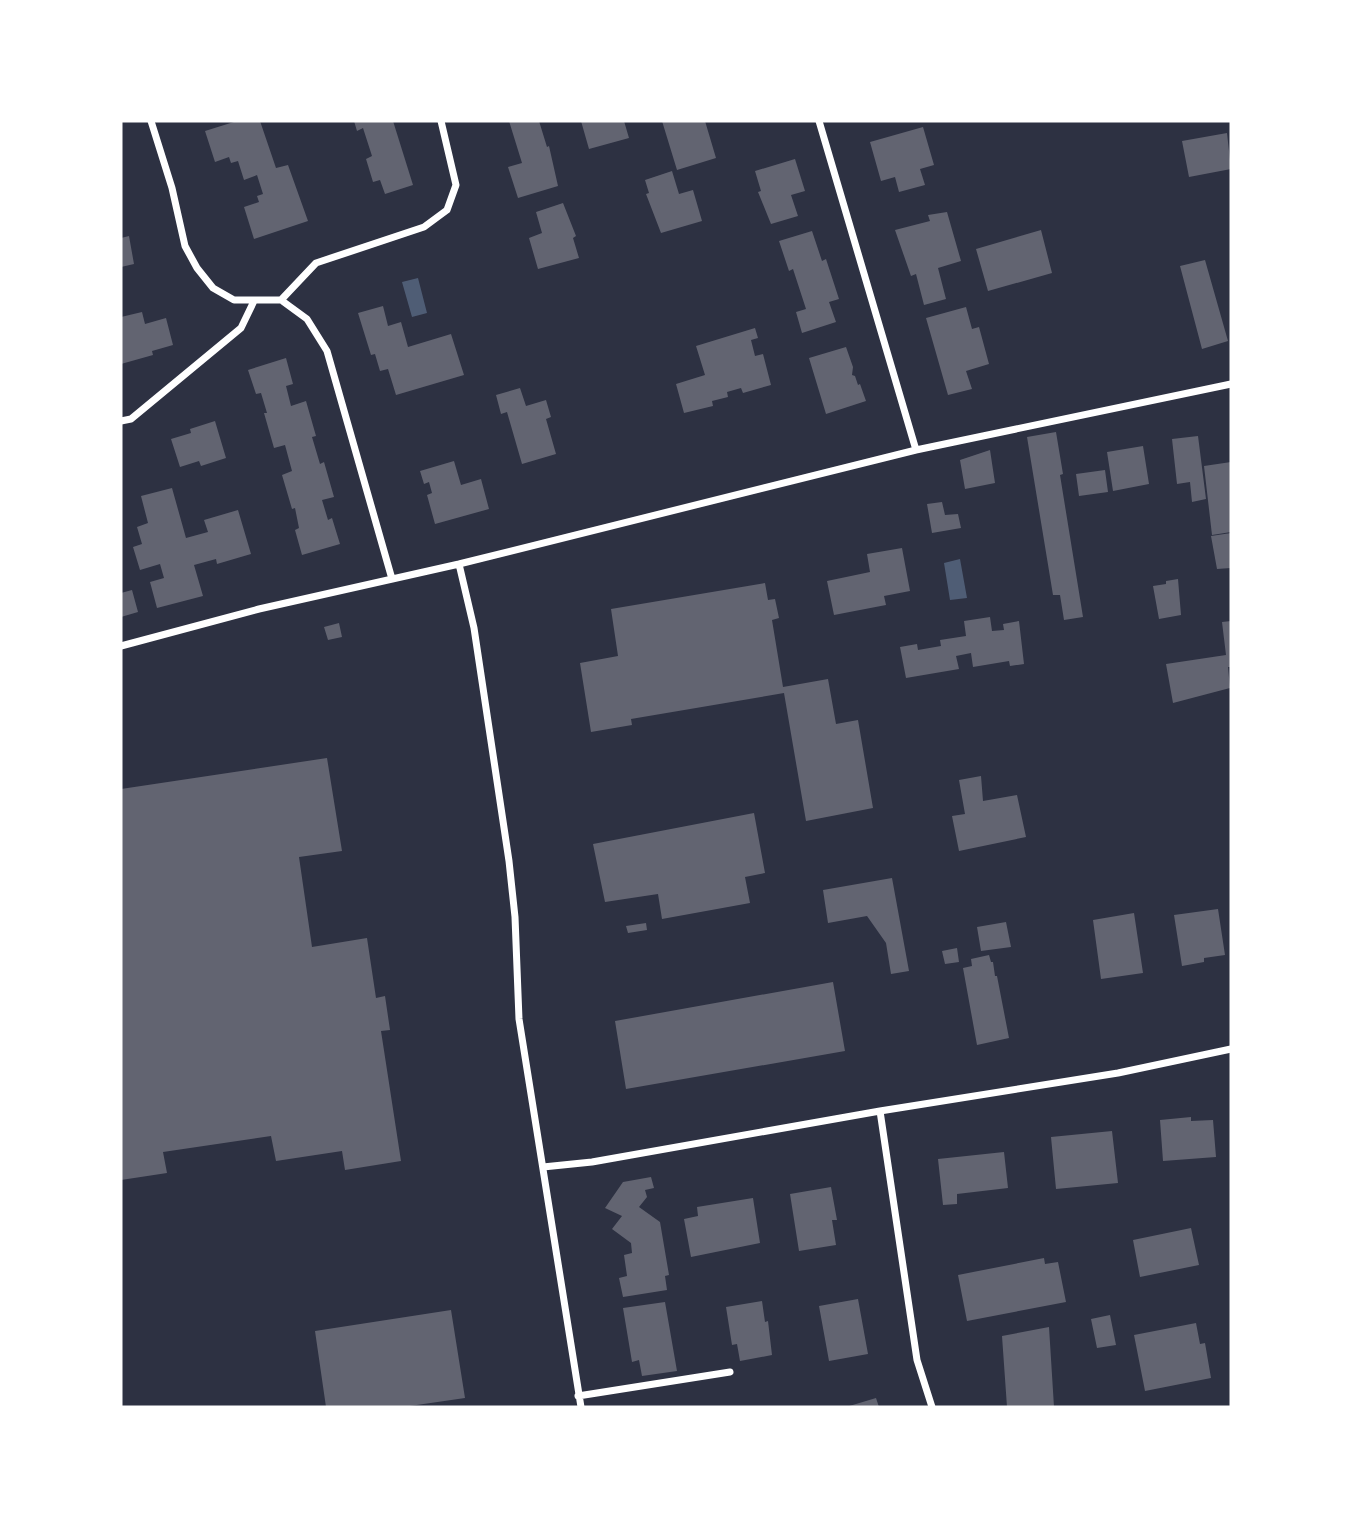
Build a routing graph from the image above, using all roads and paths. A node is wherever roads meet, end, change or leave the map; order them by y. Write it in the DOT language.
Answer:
graph roads {
  1 [pos="150,121"];
  2 [pos="441,121"];
  3 [pos="819,121"];
  4 [pos="281,300"];
  5 [pos="254,301"];
  6 [pos="1231,384"];
  7 [pos="121,421"];
  8 [pos="916,450"];
  9 [pos="459,564"];
  10 [pos="391,579"];
  11 [pos="121,646"];
  12 [pos="1231,1049"];
  13 [pos="880,1111"];
  14 [pos="543,1167"];
  15 [pos="730,1372"];
  16 [pos="578,1396"];
  17 [pos="581,1407"];
  18 [pos="932,1407"];
  1 -- 5 [label="street"];
  2 -- 4 [label="street"];
  3 -- 8 [label="street"];
  4 -- 5 [label="street"];
  4 -- 10 [label="street"];
  5 -- 7 [label="street"];
  6 -- 8 [label="street"];
  8 -- 9 [label="street"];
  9 -- 10 [label="street"];
  9 -- 14 [label="street"];
  10 -- 11 [label="street"];
  12 -- 13 [label="street"];
  13 -- 14 [label="street"];
  13 -- 18 [label="street"];
  14 -- 16 [label="street"];
  15 -- 16 [label="street"];
  16 -- 17 [label="street"];
}
